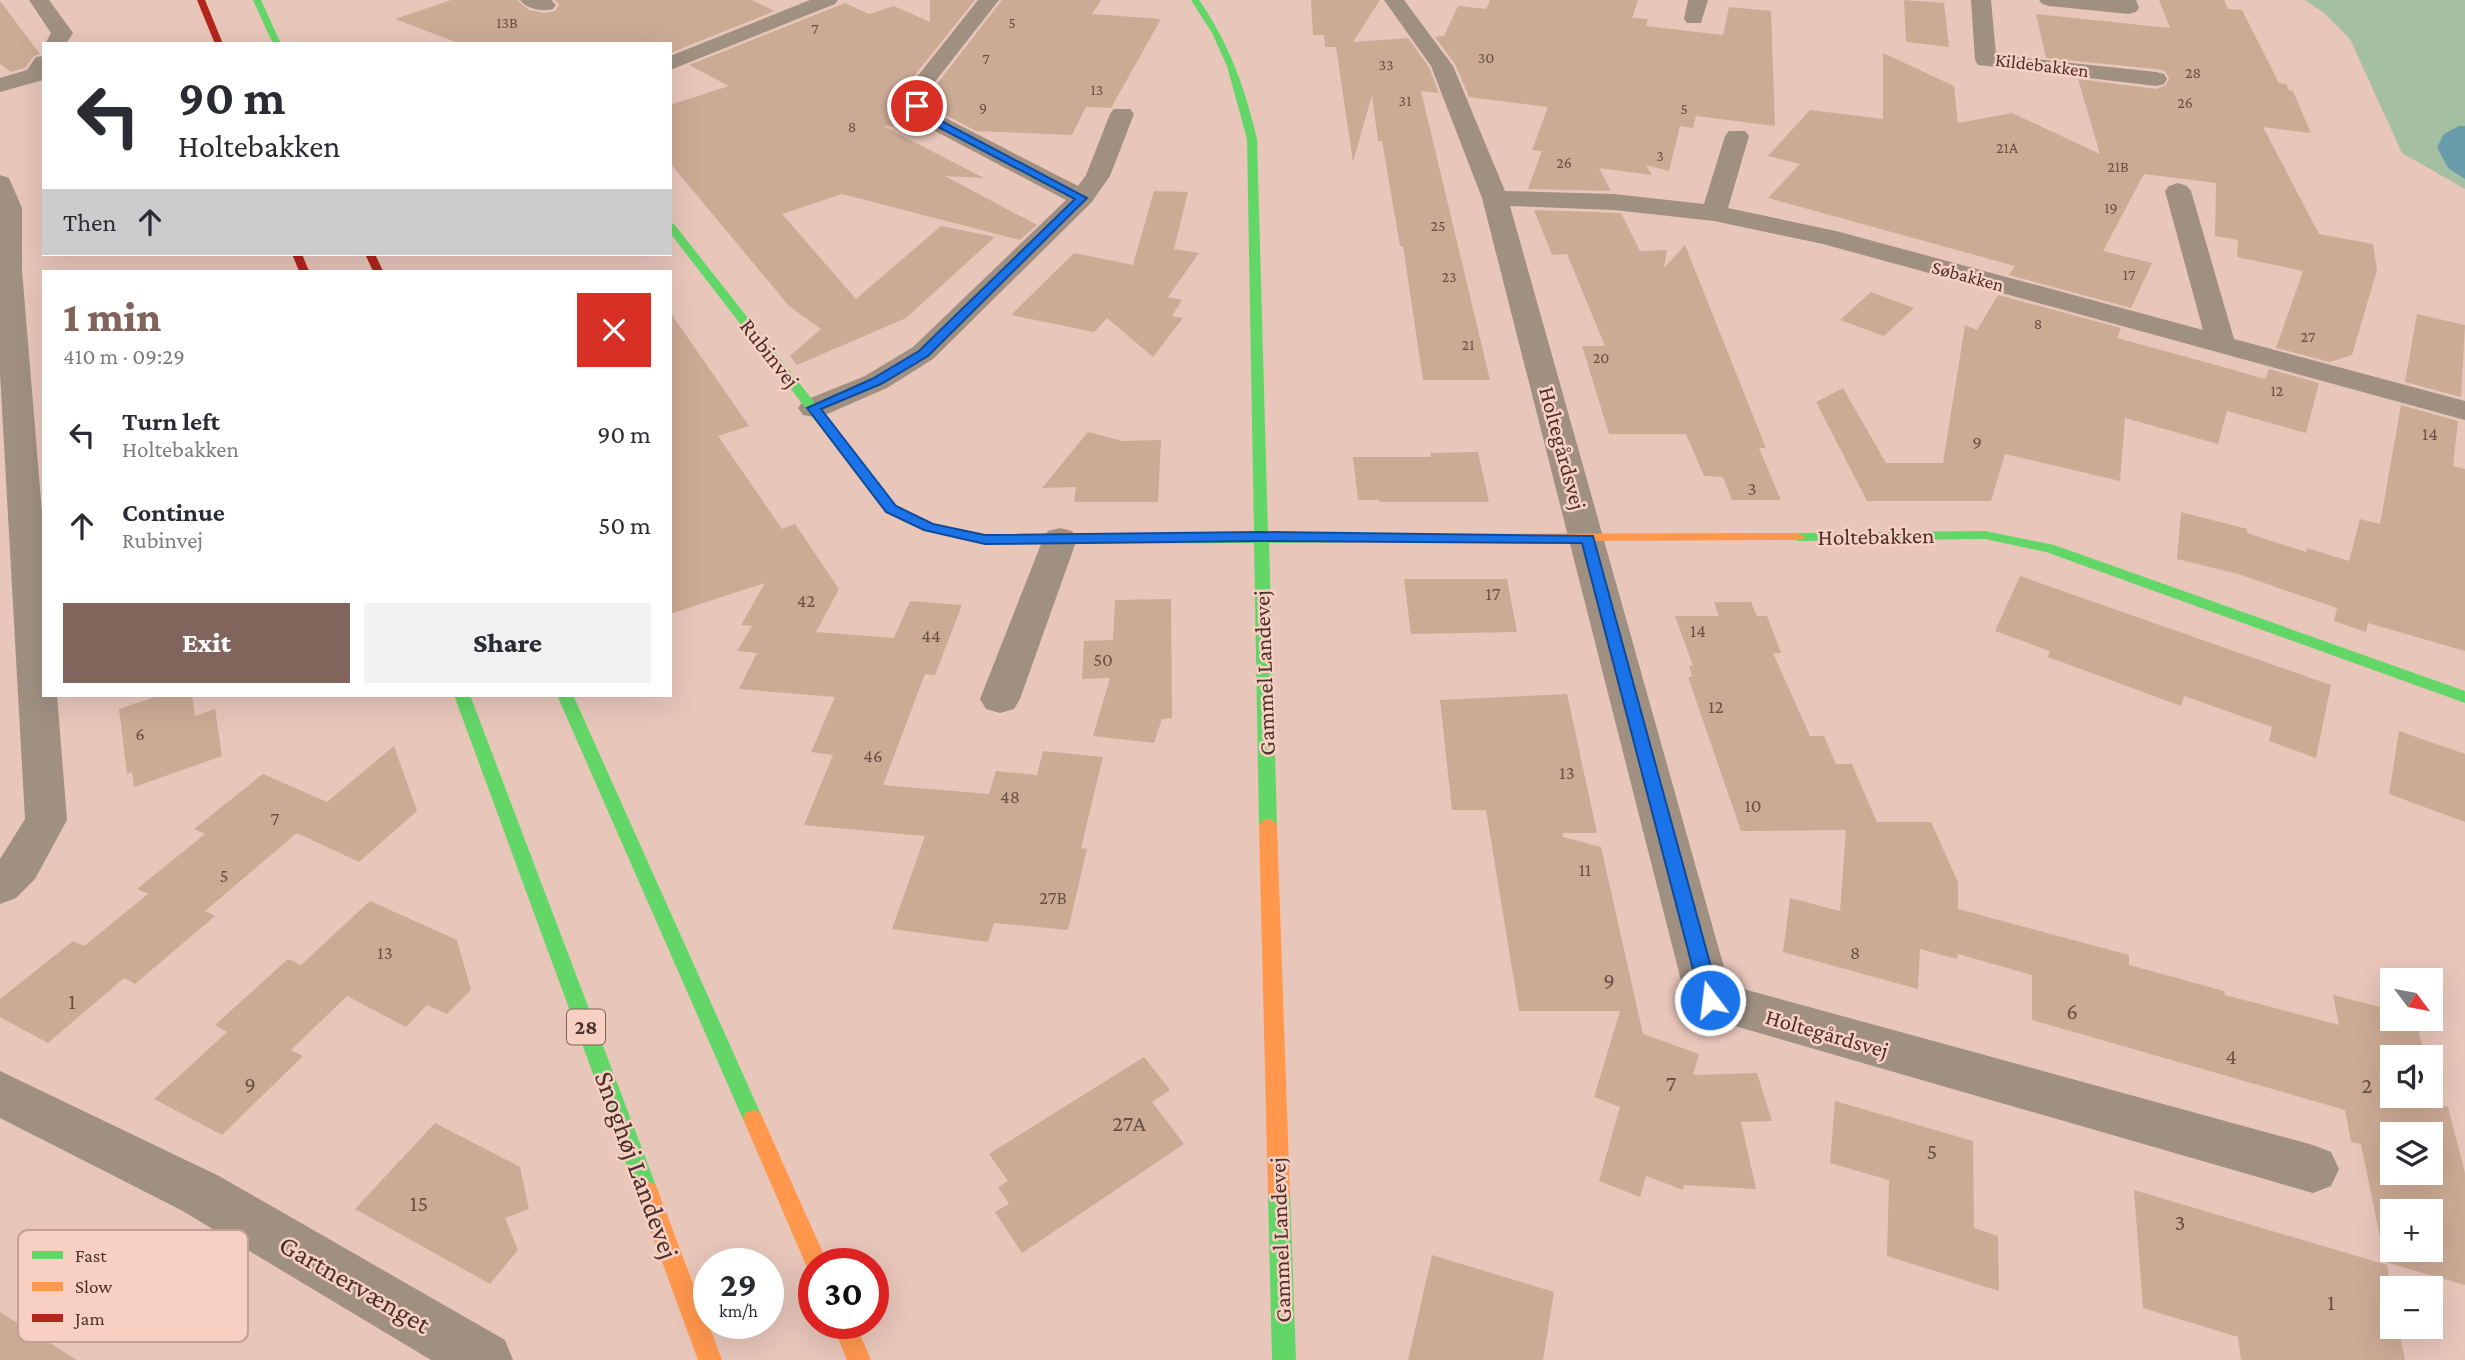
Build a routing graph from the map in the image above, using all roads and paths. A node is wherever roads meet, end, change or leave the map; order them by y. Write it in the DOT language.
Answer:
graph roads {
  1 [pos="39,0"];
  2 [pos="201,0"];
  3 [pos="257,0"];
  4 [pos="828,0"];
  5 [pos="989,0"];
  6 [pos="1195,0"];
  7 [pos="1394,0"];
  8 [pos="1981,0"];
  9 [pos="2049,0"];
  10 [pos="2126,0"];
  11 [pos="56,42"];
  12 [pos="218,42"];
  13 [pos="277,42"];
  14 [pos="672,63"];
  15 [pos="41,70"];
  16 [pos="2156,79"];
  17 [pos="0,85"];
  18 [pos="1122,114"];
  19 [pos="1737,136"];
  20 [pos="0,183"];
  21 [pos="2178,191"];
  22 [pos="1082,198"];
  23 [pos="1495,198"];
  24 [pos="1714,213"];
  25 [pos="672,229"];
  26 [pos="4,270"];
  27 [pos="2221,344"];
  28 [pos="814,408"];
  29 [pos="2465,411"];
  30 [pos="13,520"];
  31 [pos="1260,537"];
  32 [pos="1060,539"];
  33 [pos="1588,539"];
  34 [pos="2465,696"];
  35 [pos="463,697"];
  36 [pos="566,697"];
  37 [pos="1000,699"];
  38 [pos="0,886"];
  39 [pos="0,1093"];
  40 [pos="2313,1169"];
  41 [pos="810,1248"];
  42 [pos="850,1339"];
  43 [pos="485,1360"];
  44 [pos="710,1360"];
  45 [pos="859,1360"];
  46 [pos="1284,1360"];
  1 -- 11 [label="street"];
  2 -- 12 [label="street"];
  3 -- 13 [label="street"];
  4 -- 14 [label="street"];
  5 -- 22 [label="street"];
  6 -- 31 [label="street, Gammel Landevej"];
  7 -- 23 [label="street, Holtegårdsvej"];
  8 -- 16 [label="street, Kildebakken"];
  9 -- 10 [label="street"];
  15 -- 17 [label="street"];
  18 -- 22 [label="street"];
  19 -- 24 [label="street"];
  20 -- 26 [label="street"];
  21 -- 27 [label="street"];
  22 -- 28 [label="street"];
  23 -- 24 [label="street, Søbakken"];
  23 -- 33 [label="street, Holtegårdsvej"];
  24 -- 27 [label="street, Søbakken"];
  25 -- 28 [label="street, Rubinvej"];
  26 -- 30 [label="street"];
  27 -- 29 [label="street, Søbakken"];
  28 -- 32 [label="street, Rubinvej"];
  30 -- 38 [label="street"];
  31 -- 32 [label="street, Rubinvej"];
  31 -- 33 [label="street, Holtebakken"];
  31 -- 46 [label="street, Gammel Landevej"];
  32 -- 37 [label="street"];
  33 -- 34 [label="street, Holtebakken"];
  33 -- 40 [label="street, Holtegårdsvej"];
  35 -- 44 [label="street, Snoghøj Landevej / 28"];
  36 -- 41 [label="street"];
  39 -- 43 [label="street, Gartnervænget"];
  42 -- 45 [label="street"];
}
